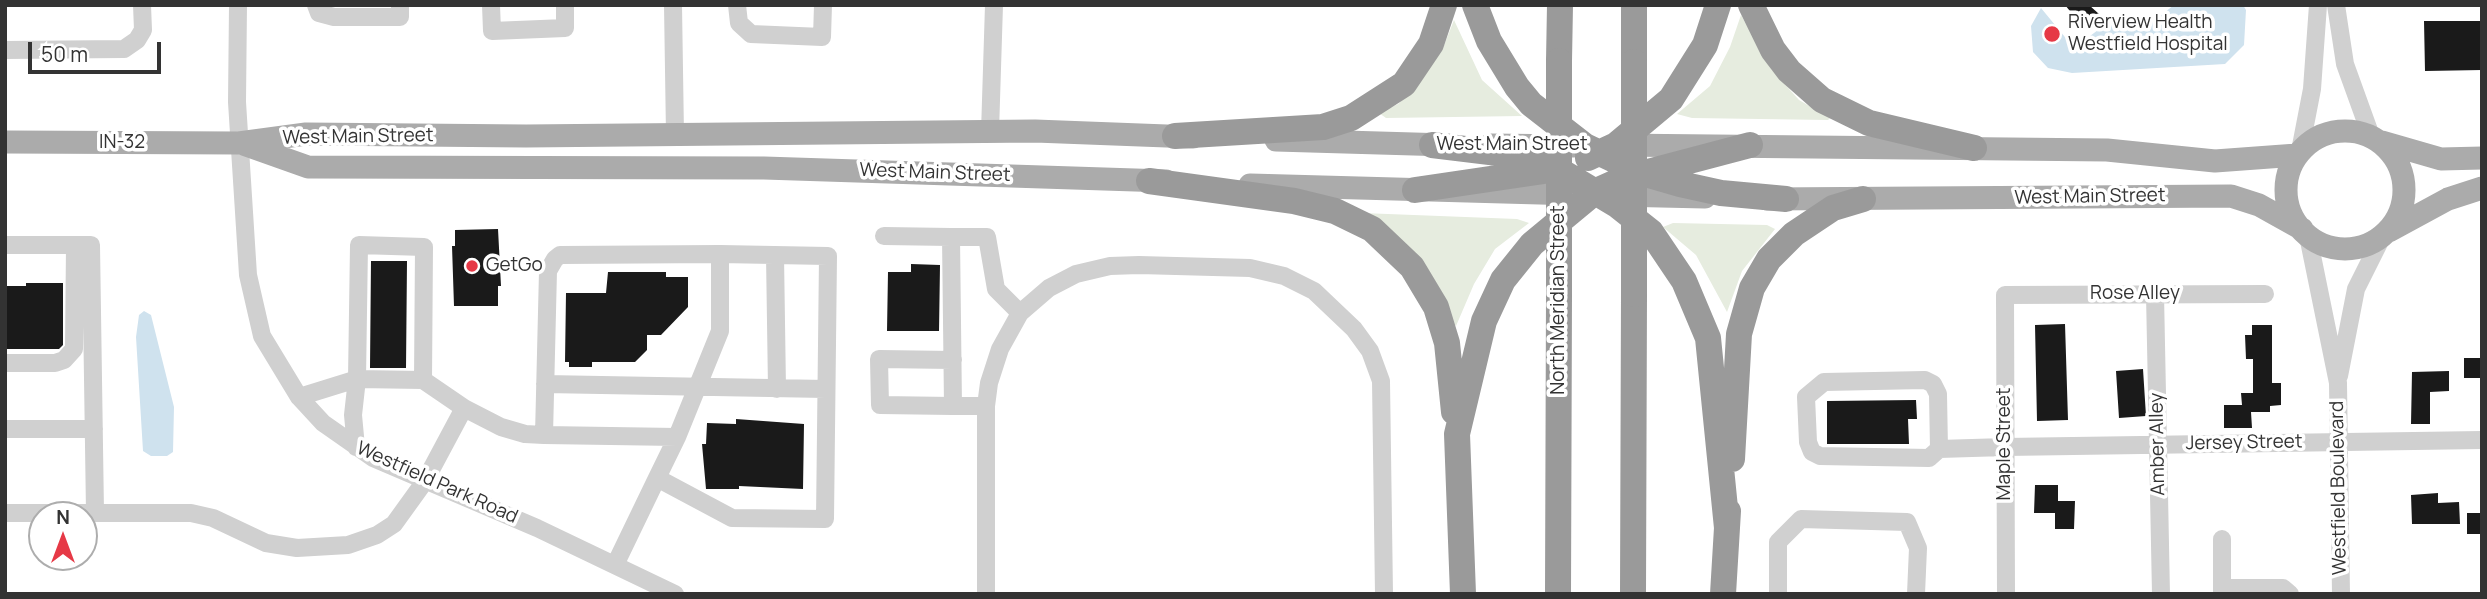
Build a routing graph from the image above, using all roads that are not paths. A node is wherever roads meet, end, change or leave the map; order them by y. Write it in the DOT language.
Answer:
graph roads {
  1 [pos="142,5"];
  2 [pos="238,5"];
  3 [pos="316,5"];
  4 [pos="400,5"];
  5 [pos="491,5"];
  6 [pos="673,5"];
  7 [pos="737,5"];
  8 [pos="823,5"];
  9 [pos="994,5"];
  10 [pos="1444,5"];
  11 [pos="1475,5"];
  12 [pos="1560,5"];
  13 [pos="1634,5"];
  14 [pos="1718,5"];
  15 [pos="1751,5"];
  16 [pos="2318,5"];
  17 [pos="2336,5"];
  18 [pos="564,10"];
  19 [pos="5,50"];
  20 [pos="990,132"];
  21 [pos="675,135"];
  22 [pos="1175,136"];
  23 [pos="2375,139"];
  24 [pos="5,142"];
  25 [pos="239,143"];
  26 [pos="1432,145"];
  27 [pos="1750,145"];
  28 [pos="1600,148"];
  29 [pos="1974,148"];
  30 [pos="2299,153"];
  31 [pos="2482,158"];
  32 [pos="1557,169"];
  33 [pos="1642,173"];
  34 [pos="1149,180"];
  35 [pos="2482,188"];
  36 [pos="1415,190"];
  37 [pos="1596,193"];
  38 [pos="1786,199"];
  39 [pos="1863,199"];
  40 [pos="2305,233"];
  41 [pos="2385,234"];
  42 [pos="884,236"];
  43 [pos="950,237"];
  44 [pos="5,245"];
  45 [pos="75,245"];
  46 [pos="720,254"];
  47 [pos="775,255"];
  48 [pos="2155,294"];
  49 [pos="2265,294"];
  50 [pos="2005,295"];
  51 [pos="1020,313"];
  52 [pos="953,360"];
  53 [pos="5,363"];
  54 [pos="357,379"];
  55 [pos="424,380"];
  56 [pos="2337,383"];
  57 [pos="545,384"];
  58 [pos="697,388"];
  59 [pos="777,388"];
  60 [pos="826,389"];
  61 [pos="299,397"];
  62 [pos="953,406"];
  63 [pos="986,406"];
  64 [pos="464,408"];
  65 [pos="5,429"];
  66 [pos="94,429"];
  67 [pos="544,435"];
  68 [pos="1457,435"];
  69 [pos="677,437"];
  70 [pos="2482,440"];
  71 [pos="2339,441"];
  72 [pos="2158,444"];
  73 [pos="356,447"];
  74 [pos="2006,447"];
  75 [pos="1939,450"];
  76 [pos="657,478"];
  77 [pos="425,481"];
  78 [pos="96,501"];
  79 [pos="98,512"];
  80 [pos="5,513"];
  81 [pos="28,513"];
  82 [pos="1727,528"];
  83 [pos="2222,539"];
  84 [pos="615,565"];
  85 [pos="2222,591"];
  86 [pos="676,594"];
  87 [pos="986,594"];
  88 [pos="1384,594"];
  89 [pos="1463,594"];
  90 [pos="1558,594"];
  91 [pos="1633,594"];
  92 [pos="1723,594"];
  93 [pos="1779,594"];
  94 [pos="1916,594"];
  95 [pos="2006,594"];
  96 [pos="2161,594"];
  97 [pos="2290,594"];
  98 [pos="2341,594"];
  1 -- 19 [label="street"];
  2 -- 25 [label="street, Westfield Park Road"];
  3 -- 4 [label="street"];
  5 -- 18 [label="street"];
  6 -- 21 [label="street"];
  7 -- 8 [label="street"];
  9 -- 20 [label="street"];
  10 -- 22 [label="highway"];
  11 -- 28 [label="highway"];
  12 -- 90 [label="highway, North Meridian Street, bridge"];
  13 -- 91 [label="highway, bridge"];
  14 -- 28 [label="highway"];
  15 -- 29 [label="highway"];
  16 -- 30 [label="street"];
  17 -- 23 [label="street"];
  20 -- 21 [label="main road, West Main Street"];
  20 -- 22 [label="main road, West Main Street"];
  21 -- 25 [label="main road, West Main Street"];
  22 -- 26 [label="main road, West Main Street"];
  23 -- 30 [label="main road"];
  23 -- 31 [label="main road"];
  23 -- 41 [label="main road"];
  24 -- 25 [label="main road, IN-32"];
  25 -- 34 [label="main road, West Main Street"];
  25 -- 61 [label="street, Westfield Park Road"];
  26 -- 28 [label="main road, West Main Street"];
  26 -- 32 [label="highway"];
  27 -- 28 [label="main road, West Main Street"];
  27 -- 29 [label="main road, West Main Street"];
  27 -- 33 [label="highway"];
  28 -- 32 [label="highway"];
  28 -- 33 [label="highway"];
  29 -- 30 [label="main road, West Main Street"];
  30 -- 40 [label="main road"];
  32 -- 36 [label="highway"];
  32 -- 37 [label="highway"];
  33 -- 37 [label="highway"];
  33 -- 38 [label="highway"];
  34 -- 36 [label="main road, West Main Street"];
  34 -- 68 [label="highway"];
  35 -- 41 [label="main road"];
  36 -- 37 [label="main road, West Main Street"];
  37 -- 38 [label="main road, West Main Street"];
  37 -- 68 [label="highway"];
  37 -- 82 [label="highway"];
  38 -- 39 [label="main road, West Main Street"];
  39 -- 40 [label="main road, West Main Street"];
  39 -- 82 [label="highway"];
  40 -- 41 [label="main road"];
  40 -- 56 [label="street, Westfield Boulevard"];
  41 -- 56 [label="street, Westfield Boulevard"];
  42 -- 43 [label="street"];
  43 -- 51 [label="street"];
  43 -- 52 [label="street"];
  44 -- 45 [label="street"];
  45 -- 53 [label="street"];
  45 -- 66 [label="street"];
  46 -- 47 [label="street"];
  46 -- 57 [label="street"];
  46 -- 58 [label="street"];
  47 -- 59 [label="street"];
  47 -- 60 [label="street"];
  48 -- 49 [label="street, Rose Alley"];
  48 -- 50 [label="street, Rose Alley"];
  48 -- 72 [label="street, Amber Alley"];
  50 -- 74 [label="street, Maple Street"];
  51 -- 63 [label="street"];
  51 -- 88 [label="street"];
  52 -- 62 [label="street"];
  52 -- 62 [label="street"];
  54 -- 55 [label="street"];
  54 -- 55 [label="street"];
  54 -- 61 [label="street"];
  54 -- 73 [label="street"];
  55 -- 64 [label="street"];
  56 -- 71 [label="street, Westfield Boulevard"];
  57 -- 58 [label="street"];
  57 -- 67 [label="street"];
  58 -- 59 [label="street"];
  58 -- 69 [label="street"];
  59 -- 60 [label="street"];
  60 -- 76 [label="street"];
  61 -- 73 [label="street, Westfield Park Road"];
  62 -- 63 [label="street"];
  63 -- 87 [label="street"];
  64 -- 67 [label="street"];
  64 -- 77 [label="street"];
  65 -- 66 [label="street"];
  66 -- 78 [label="street"];
  67 -- 69 [label="street"];
  68 -- 89 [label="highway"];
  69 -- 76 [label="street"];
  70 -- 71 [label="street, Jersey Street"];
  71 -- 72 [label="street, Jersey Street"];
  71 -- 98 [label="street, Westfield Boulevard"];
  72 -- 74 [label="street, Jersey Street"];
  72 -- 96 [label="street, Amber Alley"];
  73 -- 77 [label="street, Westfield Park Road"];
  74 -- 75 [label="street, Jersey Street"];
  74 -- 95 [label="street, Maple Street"];
  75 -- 75 [label="street, Jersey Street"];
  76 -- 84 [label="street"];
  77 -- 79 [label="street"];
  77 -- 84 [label="street, Westfield Park Road"];
  80 -- 81 [label="street"];
  82 -- 92 [label="highway"];
  83 -- 85 [label="street"];
  84 -- 86 [label="street, Westfield Park Road"];
  85 -- 97 [label="street"];
  93 -- 94 [label="street"];
}
